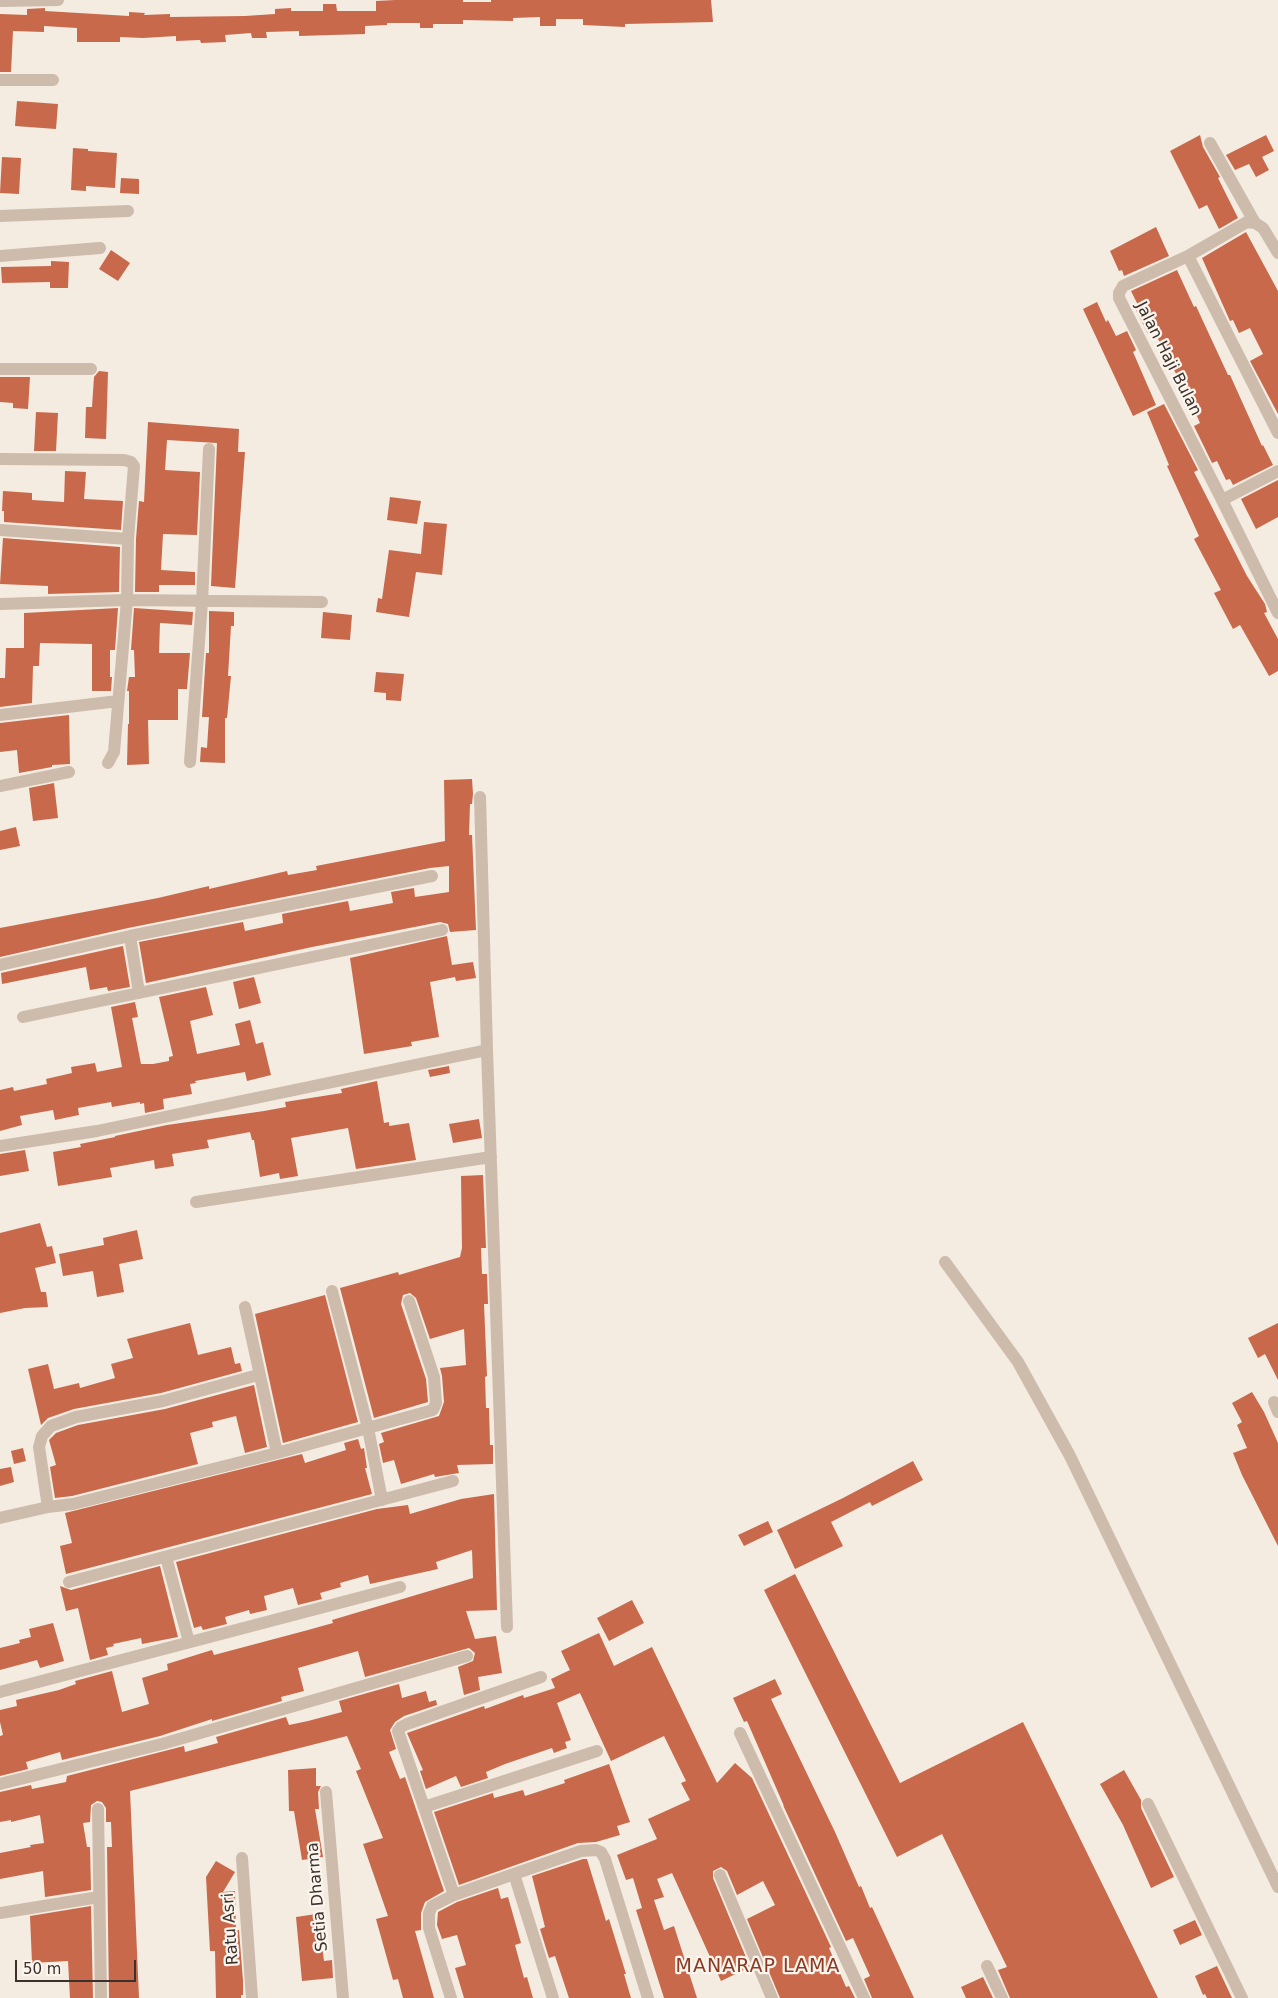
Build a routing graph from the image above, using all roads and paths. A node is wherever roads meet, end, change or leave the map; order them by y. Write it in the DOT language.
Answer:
graph roads {
  1 [pos="58,0"];
  2 [pos="0,1"];
  3 [pos="0,80"];
  4 [pos="53,80"];
  5 [pos="1210,143"];
  6 [pos="128,211"];
  7 [pos="0,216"];
  8 [pos="1255,223"];
  9 [pos="100,248"];
  10 [pos="1278,253"];
  11 [pos="0,256"];
  12 [pos="1188,256"];
  13 [pos="0,369"];
  14 [pos="91,369"];
  15 [pos="1278,433"];
  16 [pos="209,449"];
  17 [pos="0,458"];
  18 [pos="1278,470"];
  19 [pos="1222,500"];
  20 [pos="0,530"];
  21 [pos="128,539"];
  22 [pos="127,600"];
  23 [pos="202,602"];
  24 [pos="322,602"];
  25 [pos="0,604"];
  26 [pos="1278,613"];
  27 [pos="118,701"];
  28 [pos="0,715"];
  29 [pos="190,762"];
  30 [pos="108,763"];
  31 [pos="69,772"];
  32 [pos="0,786"];
  33 [pos="480,797"];
  34 [pos="432,876"];
  35 [pos="442,930"];
  36 [pos="130,936"];
  37 [pos="0,965"];
  38 [pos="138,993"];
  39 [pos="23,1017"];
  40 [pos="487,1050"];
  41 [pos="0,1146"];
  42 [pos="490,1157"];
  43 [pos="196,1202"];
  44 [pos="945,1262"];
  45 [pos="332,1292"];
  46 [pos="409,1301"];
  47 [pos="245,1307"];
  48 [pos="258,1375"];
  49 [pos="368,1428"];
  50 [pos="276,1453"];
  51 [pos="453,1481"];
  52 [pos="382,1500"];
  53 [pos="48,1507"];
  54 [pos="0,1518"];
  55 [pos="166,1557"];
  56 [pos="69,1582"];
  57 [pos="400,1587"];
  58 [pos="507,1627"];
  59 [pos="189,1642"];
  60 [pos="467,1656"];
  61 [pos="541,1677"];
  62 [pos="0,1692"];
  63 [pos="740,1733"];
  64 [pos="597,1751"];
  65 [pos="0,1784"];
  66 [pos="326,1792"];
  67 [pos="1148,1804"];
  68 [pos="424,1808"];
  69 [pos="98,1809"];
  70 [pos="242,1858"];
  71 [pos="514,1874"];
  72 [pos="720,1876"];
  73 [pos="1278,1887"];
  74 [pos="454,1895"];
  75 [pos="99,1897"];
  76 [pos="0,1913"];
  77 [pos="987,1966"];
  78 [pos="100,1998"];
  79 [pos="252,1998"];
  80 [pos="343,1998"];
  81 [pos="451,1998"];
  82 [pos="553,1998"];
  83 [pos="648,1998"];
  84 [pos="772,1998"];
  85 [pos="864,1998"];
  86 [pos="1002,1998"];
  87 [pos="1242,1998"];
  1 -- 2 [label="street"];
  3 -- 4 [label="street"];
  5 -- 8 [label="street"];
  6 -- 7 [label="street"];
  8 -- 10 [label="street"];
  8 -- 12 [label="street"];
  9 -- 11 [label="street"];
  12 -- 15 [label="street"];
  12 -- 19 [label="street, Jalan Haji Bulan"];
  13 -- 14 [label="street"];
  16 -- 23 [label="street"];
  17 -- 21 [label="street"];
  18 -- 19 [label="street"];
  19 -- 26 [label="street, Jalan Haji Bulan"];
  20 -- 21 [label="street"];
  21 -- 22 [label="street"];
  22 -- 23 [label="street"];
  22 -- 25 [label="street"];
  22 -- 27 [label="street"];
  23 -- 24 [label="street"];
  23 -- 29 [label="street"];
  27 -- 28 [label="street"];
  27 -- 30 [label="street"];
  31 -- 32 [label="street"];
  33 -- 40 [label="street"];
  34 -- 36 [label="street"];
  35 -- 38 [label="street"];
  36 -- 37 [label="street"];
  36 -- 38 [label="street"];
  38 -- 39 [label="street"];
  40 -- 41 [label="street"];
  40 -- 42 [label="street"];
  42 -- 43 [label="street"];
  42 -- 58 [label="street"];
  44 -- 73 [label="street"];
  45 -- 49 [label="street"];
  46 -- 49 [label="street"];
  47 -- 48 [label="street"];
  48 -- 50 [label="street"];
  48 -- 53 [label="street"];
  49 -- 50 [label="street"];
  49 -- 52 [label="street"];
  50 -- 53 [label="street"];
  51 -- 52 [label="street"];
  52 -- 55 [label="street"];
  53 -- 54 [label="street"];
  55 -- 56 [label="street"];
  55 -- 59 [label="street"];
  57 -- 59 [label="street"];
  59 -- 62 [label="street"];
  60 -- 65 [label="street"];
  61 -- 68 [label="street"];
  63 -- 85 [label="street"];
  64 -- 68 [label="street"];
  66 -- 80 [label="street, Setia Dharma"];
  67 -- 87 [label="street"];
  68 -- 74 [label="street"];
  69 -- 75 [label="street"];
  70 -- 79 [label="street, Ratu Asri"];
  71 -- 74 [label="street"];
  71 -- 82 [label="street"];
  71 -- 83 [label="street"];
  72 -- 84 [label="street"];
  74 -- 81 [label="street"];
  75 -- 76 [label="street"];
  75 -- 78 [label="street"];
  77 -- 86 [label="street"];
}
